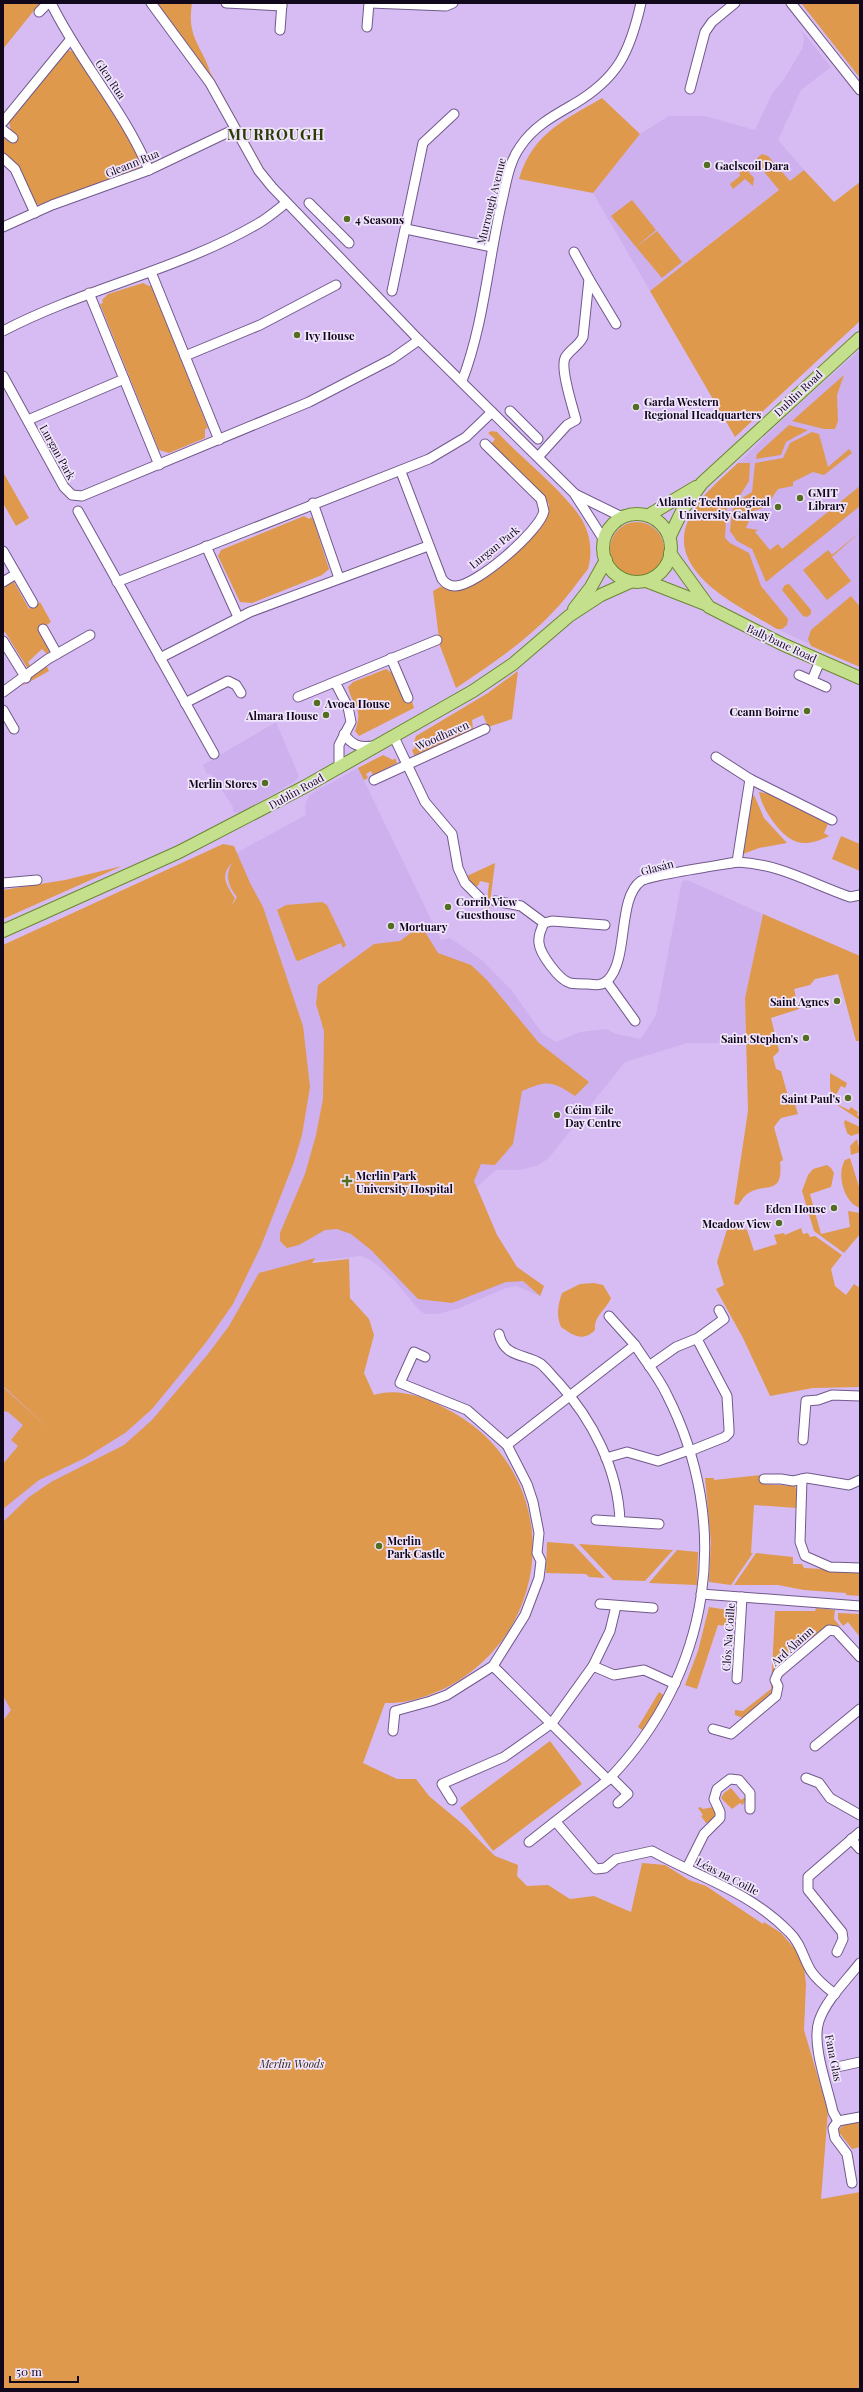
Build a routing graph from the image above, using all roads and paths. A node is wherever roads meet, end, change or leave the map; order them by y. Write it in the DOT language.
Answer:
graph roads {
  1 [pos="48,3"];
  2 [pos="51,3"];
  3 [pos="151,3"];
  4 [pos="226,3"];
  5 [pos="369,3"];
  6 [pos="453,3"];
  7 [pos="641,3"];
  8 [pos="735,3"];
  9 [pos="791,3"];
  10 [pos="282,5"];
  11 [pos="38,12"];
  12 [pos="367,27"];
  13 [pos="280,30"];
  14 [pos="70,40"];
  15 [pos="690,89"];
  16 [pos="860,90"];
  17 [pos="454,114"];
  18 [pos="3,122"];
  19 [pos="235,129"];
  20 [pos="3,130"];
  21 [pos="13,138"];
  22 [pos="3,158"];
  23 [pos="149,170"];
  24 [pos="286,203"];
  25 [pos="309,203"];
  26 [pos="35,212"];
  27 [pos="3,227"];
  28 [pos="406,228"];
  29 [pos="336,230"];
  30 [pos="324,242"];
  31 [pos="349,243"];
  32 [pos="492,247"];
  33 [pos="574,252"];
  34 [pos="151,272"];
  35 [pos="589,279"];
  36 [pos="336,285"];
  37 [pos="392,291"];
  38 [pos="89,293"];
  39 [pos="616,324"];
  40 [pos="3,331"];
  41 [pos="860,338"];
  42 [pos="419,340"];
  43 [pos="185,356"];
  44 [pos="468,360"];
  45 [pos="452,372"];
  46 [pos="3,376"];
  47 [pos="124,378"];
  48 [pos="462,381"];
  49 [pos="510,411"];
  50 [pos="492,412"];
  51 [pos="28,420"];
  52 [pos="519,420"];
  53 [pos="510,430"];
  54 [pos="538,439"];
  55 [pos="219,440"];
  56 [pos="484,444"];
  57 [pos="538,457"];
  58 [pos="159,465"];
  59 [pos="401,472"];
  60 [pos="702,483"];
  61 [pos="574,493"];
  62 [pos="313,504"];
  63 [pos="78,511"];
  64 [pos="649,515"];
  65 [pos="622,517"];
  66 [pos="670,536"];
  67 [pos="604,540"];
  68 [pos="206,546"];
  69 [pos="428,546"];
  70 [pos="3,551"];
  71 [pos="670,553"];
  72 [pos="606,560"];
  73 [pos="16,574"];
  74 [pos="340,578"];
  75 [pos="646,580"];
  76 [pos="3,582"];
  77 [pos="117,582"];
  78 [pos="630,582"];
  79 [pos="33,603"];
  80 [pos="705,604"];
  81 [pos="568,616"];
  82 [pos="238,617"];
  83 [pos="43,629"];
  84 [pos="90,635"];
  85 [pos="437,640"];
  86 [pos="3,642"];
  87 [pos="57,654"];
  88 [pos="160,658"];
  89 [pos="391,658"];
  90 [pos="820,661"];
  91 [pos="799,675"];
  92 [pos="26,678"];
  93 [pos="860,678"];
  94 [pos="812,680"];
  95 [pos="335,682"];
  96 [pos="826,687"];
  97 [pos="3,692"];
  98 [pos="241,693"];
  99 [pos="298,698"];
  100 [pos="408,698"];
  101 [pos="185,704"];
  102 [pos="3,710"];
  103 [pos="14,729"];
  104 [pos="485,729"];
  105 [pos="344,734"];
  106 [pos="394,737"];
  107 [pos="381,744"];
  108 [pos="214,754"];
  109 [pos="716,757"];
  110 [pos="408,764"];
  111 [pos="339,767"];
  112 [pos="750,779"];
  113 [pos="374,780"];
  114 [pos="832,820"];
  115 [pos="737,862"];
  116 [pos="37,880"];
  117 [pos="3,883"];
  118 [pos="860,895"];
  119 [pos="495,901"];
  120 [pos="484,902"];
  121 [pos="544,923"];
  122 [pos="605,925"];
  123 [pos="3,931"];
  124 [pos="607,982"];
  125 [pos="634,1021"];
  126 [pos="719,1310"];
  127 [pos="609,1316"];
  128 [pos="499,1334"];
  129 [pos="697,1339"];
  130 [pos="635,1345"];
  131 [pos="425,1357"];
  132 [pos="649,1366"];
  133 [pos="570,1395"];
  134 [pos="860,1396"];
  135 [pos="803,1440"];
  136 [pos="507,1446"];
  137 [pos="689,1450"];
  138 [pos="606,1458"];
  139 [pos="764,1479"];
  140 [pos="802,1479"];
  141 [pos="860,1480"];
  142 [pos="596,1520"];
  143 [pos="620,1521"];
  144 [pos="659,1524"];
  145 [pos="860,1568"];
  146 [pos="702,1594"];
  147 [pos="742,1597"];
  148 [pos="600,1604"];
  149 [pos="616,1606"];
  150 [pos="860,1606"];
  151 [pos="653,1608"];
  152 [pos="860,1658"];
  153 [pos="493,1666"];
  154 [pos="593,1666"];
  155 [pos="737,1678"];
  156 [pos="675,1684"];
  157 [pos="860,1710"];
  158 [pos="552,1723"];
  159 [pos="713,1729"];
  160 [pos="393,1731"];
  161 [pos="815,1746"];
  162 [pos="610,1778"];
  163 [pos="806,1778"];
  164 [pos="452,1800"];
  165 [pos="618,1803"];
  166 [pos="750,1809"];
  167 [pos="860,1815"];
  168 [pos="556,1822"];
  169 [pos="860,1832"];
  170 [pos="851,1839"];
  171 [pos="529,1842"];
  172 [pos="860,1849"];
  173 [pos="687,1868"];
  174 [pos="837,1952"];
  175 [pos="860,1963"];
  176 [pos="835,1994"];
  177 [pos="860,2062"];
  178 [pos="837,2067"];
  179 [pos="860,2117"];
  180 [pos="838,2121"];
  181 [pos="852,2183"];
  1 -- 11 [label="street"];
  2 -- 14 [label="street, Glen Rua"];
  3 -- 19 [label="street"];
  4 -- 10 [label="street"];
  5 -- 6 [label="street"];
  5 -- 12 [label="street"];
  7 -- 32 [label="street, Murrough Avenue"];
  8 -- 15 [label="street"];
  9 -- 16 [label="street"];
  10 -- 13 [label="street"];
  14 -- 18 [label="street"];
  14 -- 23 [label="street, Glen Rua"];
  17 -- 28 [label="street"];
  19 -- 23 [label="street, Gleann Rua"];
  19 -- 24 [label="street"];
  20 -- 21 [label="street"];
  22 -- 26 [label="street"];
  23 -- 26 [label="street, Gleann Rua"];
  24 -- 30 [label="street"];
  24 -- 34 [label="street"];
  25 -- 29 [label="street"];
  26 -- 27 [label="street, Gleann Rua"];
  28 -- 32 [label="street"];
  28 -- 37 [label="street"];
  29 -- 30 [label="street"];
  29 -- 31 [label="street"];
  30 -- 42 [label="street"];
  32 -- 44 [label="street, Murrough Avenue"];
  33 -- 35 [label="street"];
  34 -- 38 [label="street"];
  34 -- 43 [label="street"];
  35 -- 39 [label="street"];
  35 -- 57 [label="street"];
  36 -- 43 [label="street"];
  38 -- 40 [label="street"];
  38 -- 47 [label="street"];
  41 -- 60 [label="main road, Dublin Road"];
  42 -- 45 [label="street"];
  42 -- 55 [label="street, Lurgan Park"];
  43 -- 55 [label="street"];
  44 -- 45 [label="street"];
  44 -- 48 [label="street, Murrough Avenue"];
  45 -- 48 [label="street"];
  46 -- 51 [label="street, Lurgan Park"];
  47 -- 51 [label="street, Lurgan Park"];
  47 -- 58 [label="street"];
  48 -- 50 [label="street"];
  49 -- 52 [label="street"];
  50 -- 53 [label="street"];
  50 -- 59 [label="street"];
  51 -- 58 [label="street, Lurgan Park"];
  52 -- 53 [label="street"];
  52 -- 54 [label="street"];
  53 -- 57 [label="street"];
  55 -- 58 [label="street, Lurgan Park"];
  56 -- 69 [label="street, Lurgan Park"];
  57 -- 61 [label="street"];
  59 -- 62 [label="street"];
  59 -- 69 [label="street, Lurgan Park"];
  60 -- 64 [label="main road, Dublin Road"];
  60 -- 66 [label="main road, Dublin Road"];
  61 -- 65 [label="street"];
  61 -- 67 [label="street"];
  62 -- 68 [label="street"];
  62 -- 74 [label="street"];
  63 -- 77 [label="street"];
  64 -- 65 [label="main road"];
  64 -- 66 [label="main road"];
  65 -- 67 [label="main road"];
  66 -- 71 [label="main road"];
  67 -- 72 [label="main road"];
  68 -- 77 [label="street"];
  68 -- 82 [label="street"];
  69 -- 74 [label="street"];
  70 -- 73 [label="street"];
  71 -- 75 [label="main road"];
  71 -- 80 [label="main road, Ballybane Road"];
  72 -- 78 [label="main road"];
  72 -- 81 [label="main road, Dublin Road"];
  73 -- 76 [label="street"];
  73 -- 79 [label="street"];
  74 -- 82 [label="street"];
  75 -- 78 [label="main road"];
  75 -- 80 [label="main road, Ballybane Road"];
  77 -- 88 [label="street"];
  78 -- 81 [label="main road, Dublin Road"];
  80 -- 90 [label="main road, Ballybane Road"];
  81 -- 106 [label="main road, Dublin Road"];
  82 -- 88 [label="street"];
  83 -- 87 [label="street"];
  84 -- 87 [label="street"];
  85 -- 89 [label="street"];
  86 -- 92 [label="street"];
  87 -- 92 [label="street"];
  88 -- 101 [label="street"];
  89 -- 95 [label="street"];
  89 -- 100 [label="street"];
  90 -- 93 [label="main road, Ballybane Road"];
  90 -- 94 [label="street"];
  91 -- 94 [label="street"];
  92 -- 97 [label="street"];
  94 -- 96 [label="street"];
  95 -- 99 [label="street"];
  95 -- 105 [label="street"];
  98 -- 101 [label="street"];
  101 -- 108 [label="street"];
  102 -- 103 [label="street"];
  104 -- 110 [label="street, Woodhaven"];
  105 -- 107 [label="street"];
  105 -- 111 [label="street"];
  106 -- 107 [label="main road, Dublin Road"];
  106 -- 110 [label="street, Woodhaven"];
  107 -- 111 [label="main road, Dublin Road"];
  109 -- 112 [label="street"];
  110 -- 113 [label="street, Woodhaven"];
  110 -- 120 [label="street, Woodhaven"];
  111 -- 123 [label="main road, Dublin Road"];
  112 -- 114 [label="street"];
  112 -- 115 [label="street"];
  115 -- 118 [label="street, Glasán"];
  115 -- 124 [label="street, Glasán"];
  116 -- 117 [label="street"];
  119 -- 121 [label="street"];
  121 -- 122 [label="street"];
  121 -- 124 [label="street"];
  124 -- 125 [label="street"];
  126 -- 129 [label="street"];
  127 -- 130 [label="street"];
  128 -- 133 [label="street"];
  129 -- 132 [label="street"];
  129 -- 137 [label="street"];
  130 -- 132 [label="street"];
  130 -- 133 [label="street"];
  131 -- 136 [label="street"];
  132 -- 137 [label="street"];
  133 -- 136 [label="street"];
  133 -- 138 [label="street"];
  134 -- 135 [label="street"];
  136 -- 153 [label="street"];
  137 -- 138 [label="street"];
  137 -- 146 [label="street"];
  138 -- 143 [label="street"];
  139 -- 140 [label="street"];
  140 -- 141 [label="street"];
  140 -- 145 [label="street"];
  142 -- 143 [label="street"];
  143 -- 144 [label="street"];
  146 -- 147 [label="street"];
  146 -- 156 [label="street"];
  147 -- 150 [label="street"];
  147 -- 155 [label="street, Clós Na Coille"];
  148 -- 149 [label="street"];
  149 -- 151 [label="street"];
  149 -- 154 [label="street"];
  152 -- 159 [label="street, Ard Álainn"];
  153 -- 158 [label="street"];
  153 -- 160 [label="street"];
  154 -- 156 [label="street"];
  154 -- 158 [label="street"];
  156 -- 162 [label="street"];
  157 -- 161 [label="street"];
  158 -- 162 [label="street"];
  158 -- 164 [label="street"];
  162 -- 165 [label="street"];
  162 -- 168 [label="street"];
  163 -- 167 [label="street"];
  166 -- 173 [label="street, Léas na Coille"];
  168 -- 171 [label="street"];
  168 -- 173 [label="street, Léas na Coille"];
  169 -- 170 [label="street"];
  170 -- 172 [label="street"];
  170 -- 174 [label="street"];
  173 -- 176 [label="street, Léas na Coille"];
  175 -- 176 [label="street, Fana Glas"];
  176 -- 180 [label="street, Fana Glas"];
  177 -- 178 [label="street, Fana Glas"];
  179 -- 180 [label="street"];
  180 -- 181 [label="street, Fana Glas"];
}
